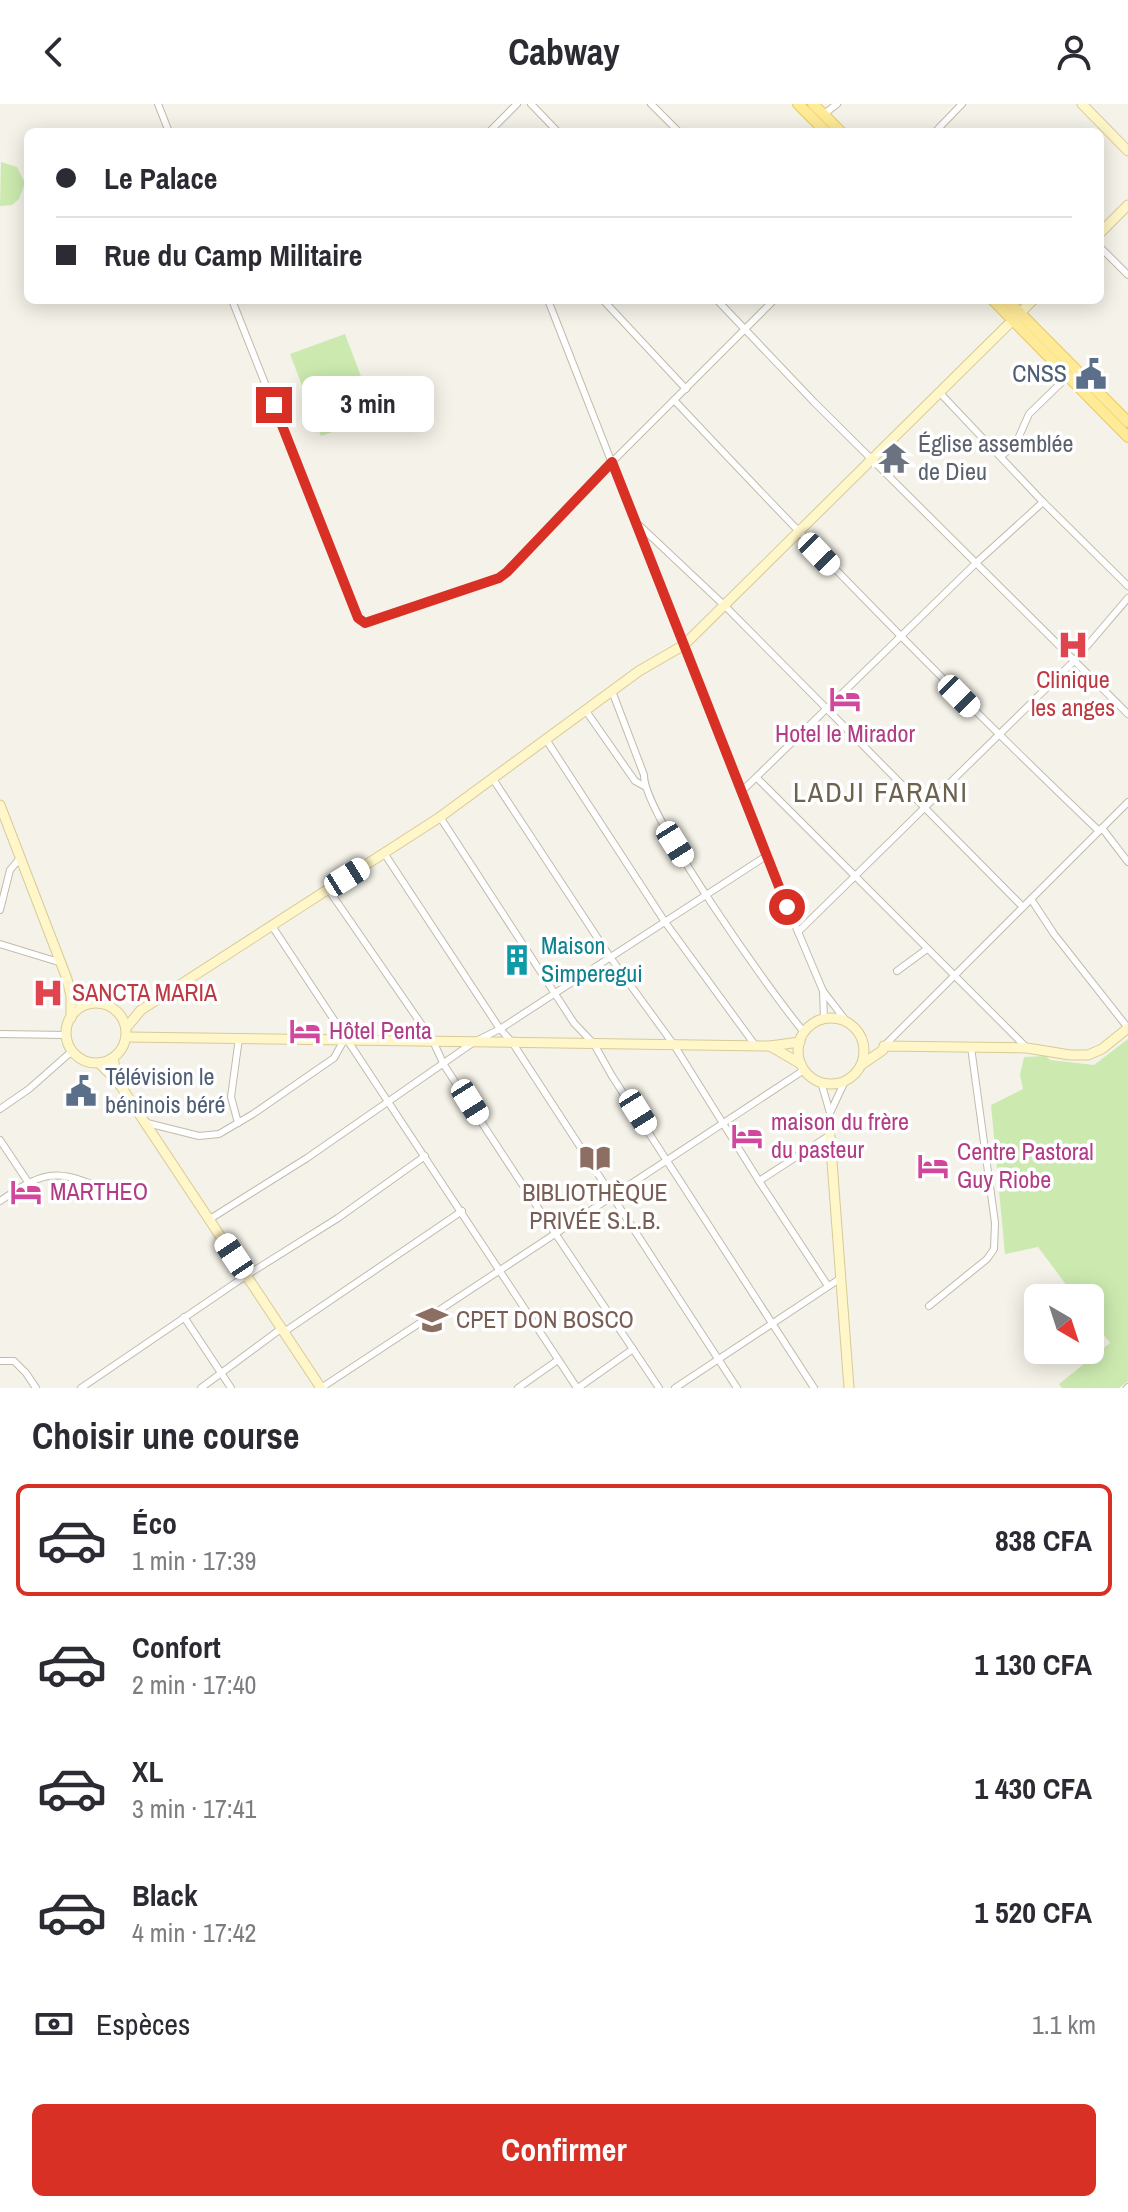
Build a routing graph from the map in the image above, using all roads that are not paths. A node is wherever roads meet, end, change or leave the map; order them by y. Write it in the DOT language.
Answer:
graph roads {
  1 [pos="158,104"];
  2 [pos="517,104"];
  3 [pos="531,104"];
  4 [pos="651,104"];
  5 [pos="798,104"];
  6 [pos="813,104"];
  7 [pos="837,104"];
  8 [pos="1082,104"];
  9 [pos="960,105"];
  10 [pos="823,114"];
  11 [pos="167,128"];
  12 [pos="493,128"];
  13 [pos="554,128"];
  14 [pos="675,128"];
  15 [pos="822,128"];
  16 [pos="837,128"];
  17 [pos="939,128"];
  18 [pos="1128,151"];
  19 [pos="1128,205"];
  20 [pos="1104,229"];
  21 [pos="1104,251"];
  22 [pos="1128,275"];
  23 [pos="234,304"];
  24 [pos="550,304"];
  25 [pos="607,304"];
  26 [pos="721,304"];
  27 [pos="770,304"];
  28 [pos="999,304"];
  29 [pos="1009,304"];
  30 [pos="1029,304"];
  31 [pos="1017,317"];
  32 [pos="744,329"];
  33 [pos="1068,376"];
  34 [pos="686,389"];
  35 [pos="940,393"];
  36 [pos="674,400"];
  37 [pos="1128,422"];
  38 [pos="1128,437"];
  39 [pos="1001,457"];
  40 [pos="874,459"];
  41 [pos="612,462"];
  42 [pos="1043,502"];
  43 [pos="637,524"];
  44 [pos="799,534"];
  45 [pos="977,562"];
  46 [pos="1128,586"];
  47 [pos="1128,598"];
  48 [pos="726,607"];
  49 [pos="901,637"];
  50 [pos="684,645"];
  51 [pos="1075,660"];
  52 [pos="612,691"];
  53 [pos="827,708"];
  54 [pos="586,711"];
  55 [pos="1128,714"];
  56 [pos="998,735"];
  57 [pos="547,741"];
  58 [pos="757,778"];
  59 [pos="493,779"];
  60 [pos="644,786"];
  61 [pos="741,792"];
  62 [pos="1128,802"];
  63 [pos="0,805"];
  64 [pos="925,808"];
  65 [pos="440,817"];
  66 [pos="1101,830"];
  67 [pos="384,853"];
  68 [pos="766,856"];
  69 [pos="21,857"];
  70 [pos="1128,862"];
  71 [pos="856,878"];
  72 [pos="328,889"];
  73 [pos="707,894"];
  74 [pos="1031,899"];
  75 [pos="1023,907"];
  76 [pos="0,910"];
  77 [pos="665,922"];
  78 [pos="272,926"];
  79 [pos="798,932"];
  80 [pos="0,944"];
  81 [pos="927,949"];
  82 [pos="610,957"];
  83 [pos="62,963"];
  84 [pos="897,971"];
  85 [pos="953,974"];
  86 [pos="823,991"];
  87 [pos="554,993"];
  88 [pos="71,996"];
  89 [pos="87,1005"];
  90 [pos="141,1010"];
  91 [pos="117,1012"];
  92 [pos="71,1018"];
  93 [pos="824,1019"];
  94 [pos="847,1022"];
  95 [pos="1128,1028"];
  96 [pos="500,1029"];
  97 [pos="126,1032"];
  98 [pos="0,1034"];
  99 [pos="67,1035"];
  100 [pos="802,1037"];
  101 [pos="239,1038"];
  102 [pos="346,1040"];
  103 [pos="433,1041"];
  104 [pos="474,1042"];
  105 [pos="512,1042"];
  106 [pos="594,1044"];
  107 [pos="674,1045"];
  108 [pos="864,1045"];
  109 [pos="756,1046"];
  110 [pos="770,1046"];
  111 [pos="971,1047"];
  112 [pos="883,1048"];
  113 [pos="1027,1048"];
  114 [pos="72,1051"];
  115 [pos="113,1058"];
  116 [pos="99,1063"];
  117 [pos="444,1065"];
  118 [pos="861,1065"];
  119 [pos="802,1067"];
  120 [pos="845,1081"];
  121 [pos="118,1082"];
  122 [pos="821,1082"];
  123 [pos="389,1102"];
  124 [pos="0,1109"];
  125 [pos="830,1113"];
  126 [pos="147,1123"];
  127 [pos="238,1123"];
  128 [pos="723,1124"];
  129 [pos="830,1135"];
  130 [pos="0,1140"];
  131 [pos="425,1156"];
  132 [pos="668,1161"];
  133 [pos="759,1181"];
  134 [pos="28,1182"];
  135 [pos="98,1187"];
  136 [pos="612,1196"];
  137 [pos="0,1201"];
  138 [pos="462,1211"];
  139 [pos="210,1219"];
  140 [pos="554,1233"];
  141 [pos="500,1270"];
  142 [pos="247,1275"];
  143 [pos="841,1278"];
  144 [pos="828,1286"];
  145 [pos="929,1306"];
  146 [pos="184,1317"];
  147 [pos="772,1323"];
  148 [pos="283,1330"];
  149 [pos="633,1349"];
  150 [pos="718,1359"];
  151 [pos="558,1360"];
  152 [pos="0,1361"];
  153 [pos="221,1373"];
  154 [pos="318,1387"];
  155 [pos="36,1388"];
  156 [pos="81,1388"];
  157 [pos="201,1388"];
  158 [pos="231,1388"];
  159 [pos="518,1388"];
  160 [pos="577,1388"];
  161 [pos="659,1388"];
  162 [pos="675,1388"];
  163 [pos="737,1388"];
  164 [pos="814,1388"];
  165 [pos="849,1388"];
  1 -- 11 [label="street"];
  2 -- 12 [label="street"];
  3 -- 13 [label="street"];
  4 -- 14 [label="street"];
  5 -- 15 [label="main road"];
  6 -- 10 [label="main road"];
  7 -- 10 [label="street"];
  8 -- 18 [label="street"];
  9 -- 17 [label="street"];
  10 -- 16 [label="main road"];
  19 -- 20 [label="street"];
  21 -- 22 [label="street"];
  23 -- 41 [label="street"];
  24 -- 41 [label="street"];
  25 -- 34 [label="street"];
  26 -- 32 [label="street"];
  27 -- 32 [label="street"];
  28 -- 31 [label="main road"];
  29 -- 31 [label="main road"];
  30 -- 31 [label="street"];
  31 -- 33 [label="main road"];
  31 -- 35 [label="street"];
  31 -- 37 [label="main road"];
  32 -- 34 [label="street"];
  32 -- 40 [label="street"];
  33 -- 38 [label="main road"];
  33 -- 39 [label="street"];
  34 -- 36 [label="street"];
  35 -- 39 [label="street"];
  35 -- 40 [label="street"];
  36 -- 41 [label="street"];
  36 -- 44 [label="street"];
  39 -- 42 [label="street"];
  40 -- 44 [label="street"];
  40 -- 45 [label="street"];
  41 -- 43 [label="street"];
  42 -- 45 [label="street"];
  42 -- 46 [label="street"];
  43 -- 48 [label="street"];
  43 -- 50 [label="street"];
  44 -- 48 [label="street"];
  44 -- 49 [label="street"];
  45 -- 49 [label="street"];
  45 -- 51 [label="street"];
  47 -- 51 [label="street"];
  48 -- 50 [label="street"];
  48 -- 53 [label="street"];
  49 -- 53 [label="street"];
  49 -- 56 [label="street"];
  50 -- 52 [label="street"];
  50 -- 61 [label="street"];
  51 -- 55 [label="street"];
  51 -- 56 [label="street"];
  52 -- 54 [label="street"];
  52 -- 60 [label="street"];
  53 -- 58 [label="street"];
  53 -- 64 [label="street"];
  54 -- 57 [label="street"];
  54 -- 60 [label="street"];
  56 -- 64 [label="street"];
  56 -- 66 [label="street"];
  57 -- 59 [label="street"];
  57 -- 77 [label="street"];
  58 -- 61 [label="street"];
  58 -- 71 [label="street"];
  59 -- 65 [label="street"];
  59 -- 82 [label="street"];
  60 -- 73 [label="street"];
  61 -- 68 [label="street"];
  62 -- 66 [label="street"];
  63 -- 69 [label="street"];
  64 -- 71 [label="street"];
  64 -- 75 [label="street"];
  65 -- 67 [label="street"];
  65 -- 87 [label="street"];
  66 -- 70 [label="street"];
  66 -- 74 [label="street"];
  67 -- 72 [label="street"];
  67 -- 96 [label="street"];
  68 -- 73 [label="street"];
  68 -- 79 [label="street"];
  69 -- 76 [label="street"];
  69 -- 83 [label="street"];
  71 -- 79 [label="street"];
  71 -- 81 [label="street"];
  72 -- 78 [label="street"];
  72 -- 103 [label="street"];
  73 -- 77 [label="street"];
  73 -- 100 [label="street"];
  74 -- 75 [label="street"];
  74 -- 95 [label="street"];
  75 -- 85 [label="street"];
  77 -- 82 [label="street"];
  77 -- 109 [label="street"];
  78 -- 90 [label="street"];
  78 -- 102 [label="street"];
  79 -- 86 [label="street"];
  80 -- 83 [label="street"];
  81 -- 84 [label="street"];
  81 -- 85 [label="street"];
  82 -- 87 [label="street"];
  82 -- 107 [label="street"];
  83 -- 88 [label="street"];
  85 -- 112 [label="street"];
  85 -- 113 [label="street"];
  86 -- 93 [label="street"];
  86 -- 94 [label="street"];
  87 -- 96 [label="street"];
  87 -- 106 [label="street"];
  88 -- 89 [label="street"];
  88 -- 92 [label="street"];
  89 -- 91 [label="street"];
  89 -- 92 [label="street"];
  90 -- 91 [label="street"];
  90 -- 97 [label="street"];
  91 -- 97 [label="street"];
  92 -- 99 [label="street"];
  93 -- 94 [label="street"];
  93 -- 100 [label="street"];
  94 -- 108 [label="street"];
  95 -- 113 [label="street"];
  96 -- 104 [label="street"];
  96 -- 105 [label="street"];
  97 -- 101 [label="street"];
  97 -- 115 [label="street"];
  98 -- 99 [label="street"];
  99 -- 114 [label="street"];
  100 -- 110 [label="street"];
  100 -- 119 [label="street"];
  101 -- 102 [label="street"];
  101 -- 127 [label="street"];
  102 -- 103 [label="street"];
  102 -- 123 [label="street"];
  102 -- 127 [label="street"];
  103 -- 104 [label="street"];
  103 -- 117 [label="street"];
  104 -- 105 [label="street"];
  104 -- 117 [label="street"];
  105 -- 106 [label="street"];
  105 -- 136 [label="street"];
  106 -- 107 [label="street"];
  106 -- 132 [label="street"];
  107 -- 109 [label="street"];
  107 -- 128 [label="street"];
  108 -- 112 [label="street"];
  108 -- 118 [label="street"];
  109 -- 110 [label="street"];
  110 -- 119 [label="street"];
  111 -- 112 [label="street"];
  111 -- 113 [label="street"];
  111 -- 145 [label="street"];
  112 -- 118 [label="street"];
  114 -- 116 [label="street"];
  114 -- 124 [label="street"];
  115 -- 116 [label="street"];
  115 -- 121 [label="street"];
  116 -- 121 [label="street"];
  117 -- 123 [label="street"];
  117 -- 140 [label="street"];
  118 -- 120 [label="street"];
  119 -- 122 [label="street"];
  119 -- 128 [label="street"];
  120 -- 122 [label="street"];
  120 -- 125 [label="street"];
  121 -- 126 [label="street"];
  122 -- 125 [label="street"];
  123 -- 131 [label="street"];
  123 -- 139 [label="street"];
  125 -- 129 [label="street"];
  126 -- 127 [label="street"];
  126 -- 139 [label="street"];
  128 -- 132 [label="street"];
  128 -- 133 [label="street"];
  129 -- 133 [label="street"];
  129 -- 143 [label="street"];
  130 -- 134 [label="street"];
  131 -- 138 [label="street"];
  131 -- 142 [label="street"];
  132 -- 136 [label="street"];
  132 -- 147 [label="street"];
  133 -- 144 [label="street"];
  134 -- 135 [label="street"];
  134 -- 137 [label="street"];
  136 -- 140 [label="street"];
  136 -- 150 [label="street"];
  138 -- 141 [label="street"];
  138 -- 148 [label="street"];
  139 -- 142 [label="street"];
  140 -- 141 [label="street"];
  140 -- 149 [label="street"];
  141 -- 151 [label="street"];
  141 -- 154 [label="street"];
  142 -- 146 [label="street"];
  142 -- 148 [label="street"];
  143 -- 144 [label="street"];
  143 -- 165 [label="street"];
  144 -- 147 [label="street"];
  146 -- 153 [label="street"];
  146 -- 156 [label="street"];
  147 -- 150 [label="street"];
  147 -- 164 [label="street"];
  148 -- 153 [label="street"];
  148 -- 154 [label="street"];
  149 -- 160 [label="street"];
  149 -- 161 [label="street"];
  150 -- 162 [label="street"];
  150 -- 163 [label="street"];
  151 -- 159 [label="street"];
  151 -- 160 [label="street"];
  152 -- 155 [label="street"];
  153 -- 157 [label="street"];
  153 -- 158 [label="street"];
}
